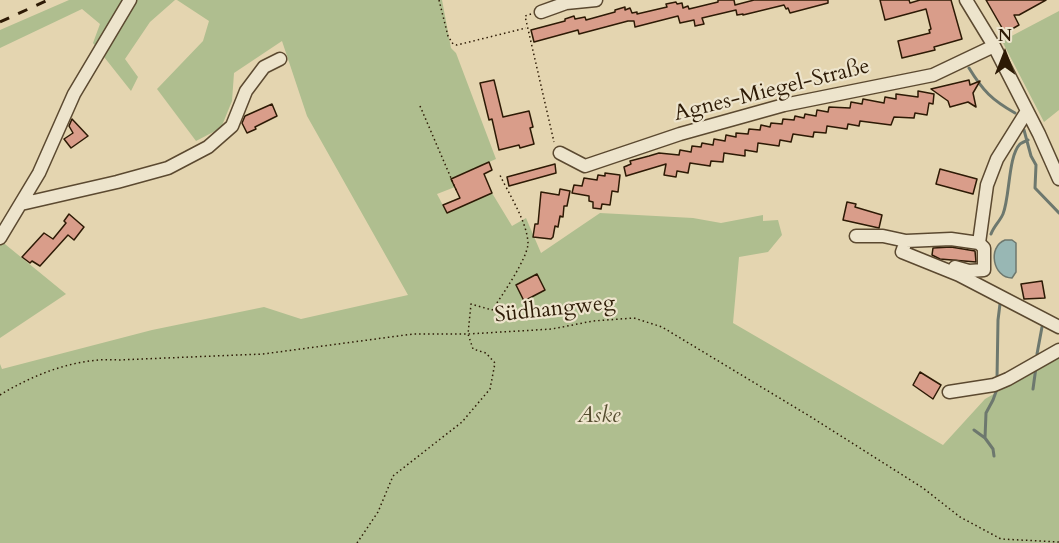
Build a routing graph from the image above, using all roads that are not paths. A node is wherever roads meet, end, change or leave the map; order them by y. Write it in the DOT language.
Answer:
graph roads {
  1 [pos="130,0"];
  2 [pos="597,0"];
  3 [pos="966,0"];
  4 [pos="541,12"];
  5 [pos="994,46"];
  6 [pos="280,59"];
  7 [pos="1027,111"];
  8 [pos="558,150"];
  9 [pos="1059,179"];
  10 [pos="21,204"];
  11 [pos="856,236"];
  12 [pos="0,238"];
  13 [pos="906,241"];
  14 [pos="979,243"];
  15 [pos="937,266"];
  16 [pos="1059,327"];
  17 [pos="1059,350"];
  18 [pos="948,392"];
  1 -- 10 [label="street"];
  2 -- 4 [label="street"];
  3 -- 5 [label="street"];
  5 -- 7 [label="street"];
  5 -- 8 [label="street, Agnes-Miegel-Straße"];
  6 -- 10 [label="street"];
  7 -- 9 [label="street"];
  7 -- 14 [label="street"];
  10 -- 12 [label="street"];
  11 -- 13 [label="street"];
  13 -- 14 [label="street"];
  13 -- 15 [label="street"];
  14 -- 15 [label="street"];
  15 -- 16 [label="street"];
  17 -- 18 [label="street"];
}
